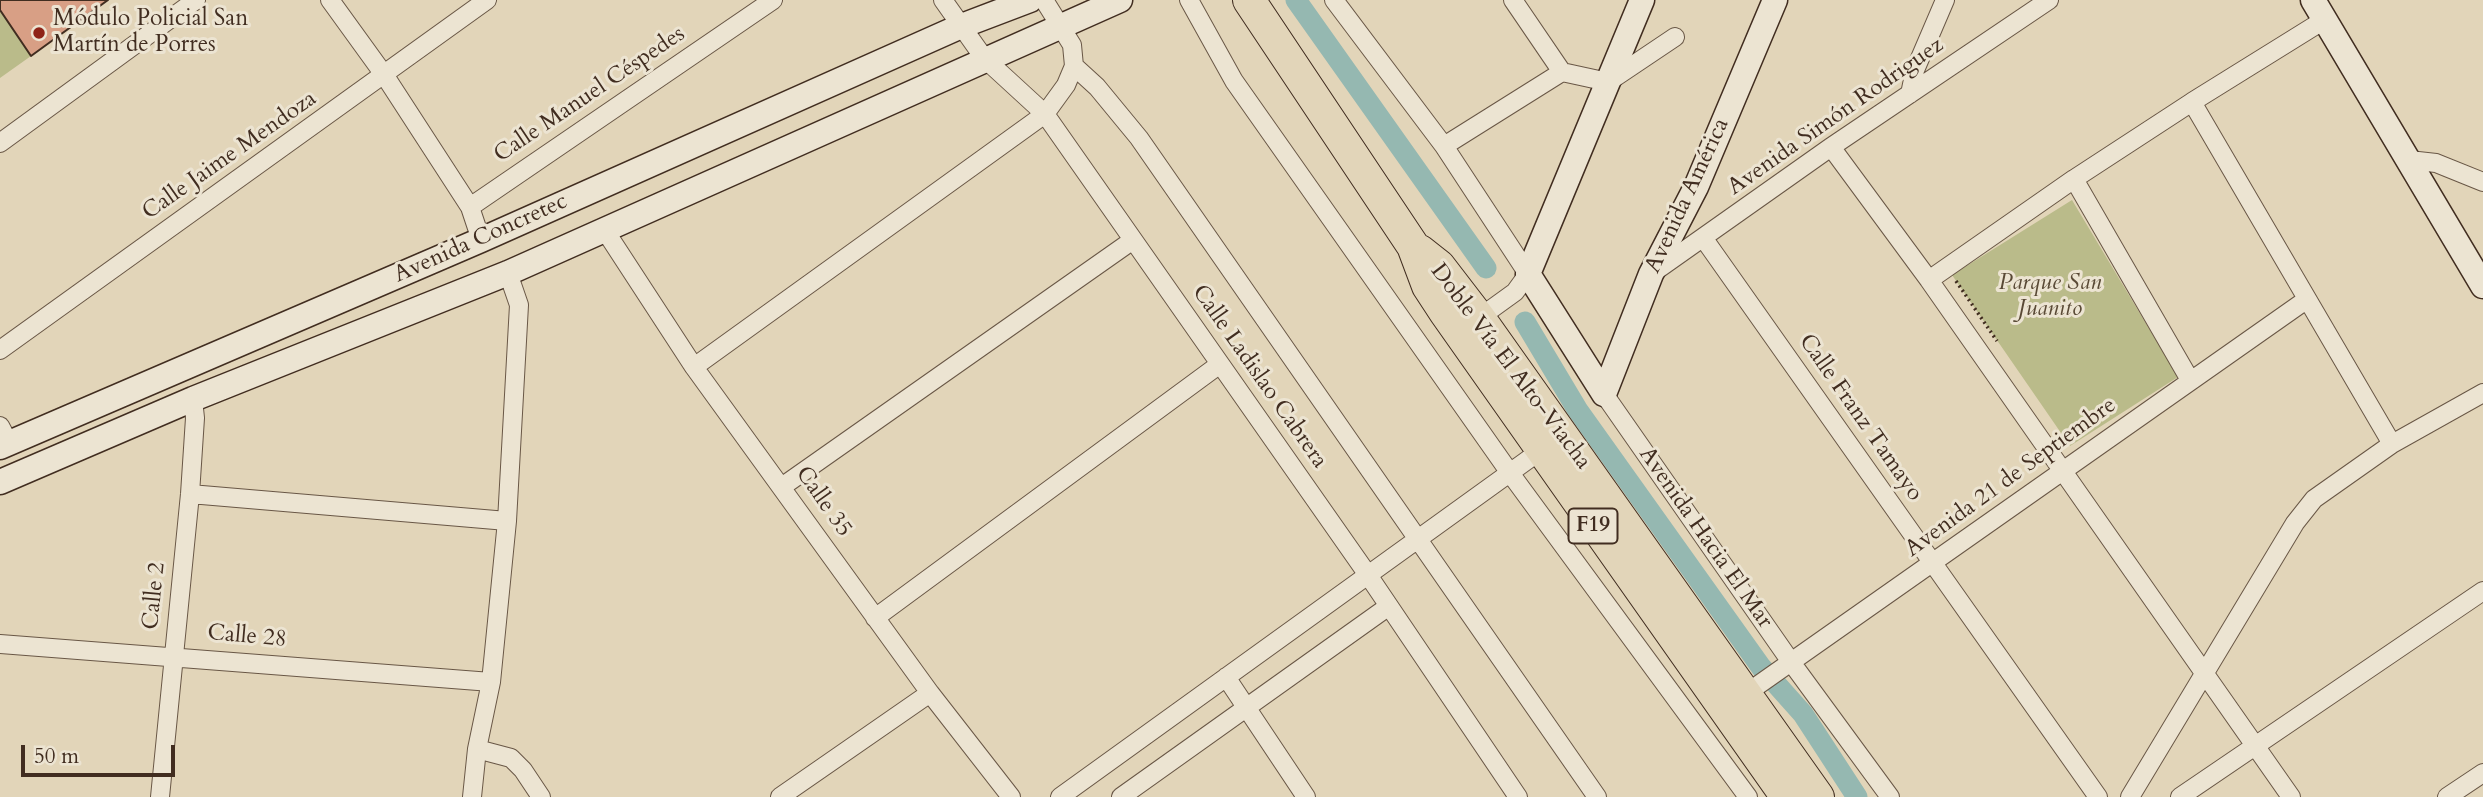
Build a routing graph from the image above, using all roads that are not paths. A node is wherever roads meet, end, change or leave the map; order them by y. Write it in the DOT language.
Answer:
graph roads {
  1 [pos="196,0"];
  2 [pos="330,0"];
  3 [pos="487,0"];
  4 [pos="773,0"];
  5 [pos="943,0"];
  6 [pos="1030,0"];
  7 [pos="1044,0"];
  8 [pos="1120,0"];
  9 [pos="1189,0"];
  10 [pos="1249,0"];
  11 [pos="1334,0"];
  12 [pos="1513,0"];
  13 [pos="1642,0"];
  14 [pos="1775,0"];
  15 [pos="1945,0"];
  16 [pos="2049,0"];
  17 [pos="2318,10"];
  18 [pos="1061,26"];
  19 [pos="959,27"];
  20 [pos="1675,37"];
  21 [pos="984,58"];
  22 [pos="1073,66"];
  23 [pos="1562,72"];
  24 [pos="384,76"];
  25 [pos="1608,82"];
  26 [pos="1910,94"];
  27 [pos="2192,102"];
  28 [pos="1045,114"];
  29 [pos="2,137"];
  30 [pos="1444,146"];
  31 [pos="1831,146"];
  32 [pos="2409,160"];
  33 [pos="2074,179"];
  34 [pos="2483,182"];
  35 [pos="470,207"];
  36 [pos="604,229"];
  37 [pos="1704,239"];
  38 [pos="481,240"];
  39 [pos="1133,240"];
  40 [pos="1413,246"];
  41 [pos="508,273"];
  42 [pos="1651,274"];
  43 [pos="1929,280"];
  44 [pos="1521,283"];
  45 [pos="2483,286"];
  46 [pos="2306,300"];
  47 [pos="1487,312"];
  48 [pos="0,350"];
  49 [pos="1220,364"];
  50 [pos="694,367"];
  51 [pos="2190,380"];
  52 [pos="2483,393"];
  53 [pos="1604,394"];
  54 [pos="193,399"];
  55 [pos="3,438"];
  56 [pos="2392,444"];
  57 [pos="1540,452"];
  58 [pos="2061,472"];
  59 [pos="1510,473"];
  60 [pos="0,482"];
  61 [pos="782,486"];
  62 [pos="190,494"];
  63 [pos="507,521"];
  64 [pos="1418,540"];
  65 [pos="1934,565"];
  66 [pos="1368,575"];
  67 [pos="2483,591"];
  68 [pos="1389,606"];
  69 [pos="875,618"];
  70 [pos="0,644"];
  71 [pos="173,656"];
  72 [pos="1785,666"];
  73 [pos="2203,674"];
  74 [pos="1226,677"];
  75 [pos="491,682"];
  76 [pos="1751,691"];
  77 [pos="930,694"];
  78 [pos="1245,708"];
  79 [pos="2256,744"];
  80 [pos="477,749"];
  81 [pos="2483,773"];
  82 [pos="2458,794"];
  83 [pos="160,797"];
  84 [pos="472,797"];
  85 [pos="541,797"];
  86 [pos="780,797"];
  87 [pos="1011,797"];
  88 [pos="1060,797"];
  89 [pos="1121,797"];
  90 [pos="1306,797"];
  91 [pos="1518,797"];
  92 [pos="1597,797"];
  93 [pos="1748,797"];
  94 [pos="1787,797"];
  95 [pos="1818,797"];
  96 [pos="1890,797"];
  97 [pos="2098,797"];
  98 [pos="2130,797"];
  99 [pos="2180,797"];
  100 [pos="2291,797"];
  1 -- 29 [label="street"];
  2 -- 24 [label="street"];
  3 -- 24 [label="street, Calle Jaime Mendoza"];
  4 -- 35 [label="street, Calle Manuel Céspedes"];
  5 -- 19 [label="street, Calle Ladislao Cabrera"];
  6 -- 19 [label="street, Avenida Concretec"];
  7 -- 18 [label="street"];
  8 -- 18 [label="street"];
  9 -- 59 [label="street"];
  10 -- 40 [label="highway, F19"];
  11 -- 30 [label="street"];
  12 -- 23 [label="street"];
  13 -- 25 [label="street"];
  14 -- 42 [label="street, Avenida América"];
  15 -- 26 [label="street"];
  16 -- 26 [label="street, Avenida Simón Rodriguez"];
  17 -- 27 [label="street"];
  17 -- 32 [label="street"];
  18 -- 21 [label="street"];
  18 -- 22 [label="street"];
  19 -- 21 [label="street, Calle Ladislao Cabrera"];
  19 -- 38 [label="street, Avenida Concretec"];
  20 -- 25 [label="street"];
  21 -- 28 [label="street, Calle Ladislao Cabrera"];
  21 -- 36 [label="street"];
  22 -- 28 [label="street"];
  22 -- 64 [label="street"];
  23 -- 25 [label="street"];
  23 -- 30 [label="street"];
  24 -- 35 [label="street"];
  24 -- 48 [label="street, Calle Jaime Mendoza"];
  25 -- 44 [label="street"];
  26 -- 31 [label="street, Avenida Simón Rodriguez"];
  27 -- 33 [label="street"];
  27 -- 46 [label="street"];
  28 -- 39 [label="street, Calle Ladislao Cabrera"];
  28 -- 50 [label="street"];
  30 -- 44 [label="street"];
  31 -- 37 [label="street, Avenida Simón Rodriguez"];
  31 -- 43 [label="street"];
  32 -- 34 [label="street"];
  32 -- 45 [label="street"];
  33 -- 43 [label="street"];
  33 -- 51 [label="street"];
  35 -- 38 [label="street"];
  36 -- 41 [label="street"];
  36 -- 50 [label="street, Calle 35"];
  37 -- 42 [label="street, Avenida Simón Rodriguez"];
  37 -- 65 [label="street, Calle Franz Tamayo"];
  38 -- 55 [label="street, Avenida Concretec"];
  39 -- 49 [label="street, Calle Ladislao Cabrera"];
  39 -- 61 [label="street"];
  40 -- 47 [label="highway, Doble Vía El Alto-Viacha / F19"];
  40 -- 57 [label="highway, Doble Vía El Alto-Viacha / F19"];
  41 -- 54 [label="street"];
  41 -- 63 [label="street"];
  42 -- 53 [label="street, Avenida América"];
  43 -- 58 [label="street"];
  44 -- 47 [label="street"];
  44 -- 53 [label="street, Avenida Hacia El Mar"];
  46 -- 51 [label="street, Avenida 21 de Septiembre"];
  46 -- 56 [label="street"];
  47 -- 76 [label="highway, Doble Vía El Alto-Viacha / F19"];
  49 -- 66 [label="street, Calle Ladislao Cabrera"];
  49 -- 69 [label="street"];
  50 -- 61 [label="street, Calle 35"];
  51 -- 58 [label="street, Avenida 21 de Septiembre"];
  52 -- 56 [label="street"];
  53 -- 72 [label="street, Avenida Hacia El Mar"];
  54 -- 60 [label="street"];
  54 -- 62 [label="street, Calle 2"];
  56 -- 73 [label="street"];
  57 -- 59 [label="street"];
  57 -- 94 [label="highway, Doble Vía El Alto-Viacha / F19"];
  58 -- 65 [label="street, Avenida 21 de Septiembre"];
  58 -- 73 [label="street"];
  59 -- 64 [label="street"];
  59 -- 93 [label="street"];
  61 -- 69 [label="street, Calle 35"];
  62 -- 63 [label="street"];
  62 -- 71 [label="street, Calle 2"];
  63 -- 75 [label="street"];
  64 -- 66 [label="street"];
  64 -- 92 [label="street"];
  65 -- 72 [label="street, Avenida 21 de Septiembre"];
  65 -- 97 [label="street, Calle Franz Tamayo"];
  66 -- 68 [label="street, Calle Ladislao Cabrera"];
  66 -- 74 [label="street"];
  67 -- 79 [label="street"];
  68 -- 78 [label="street"];
  68 -- 91 [label="street, Calle Ladislao Cabrera"];
  69 -- 77 [label="street, Calle 35"];
  70 -- 71 [label="street, Calle 28"];
  71 -- 75 [label="street, Calle 28"];
  71 -- 83 [label="street, Calle 2"];
  72 -- 76 [label="street, Avenida 21 de Septiembre"];
  72 -- 96 [label="street, Avenida Hacia El Mar"];
  73 -- 79 [label="street"];
  73 -- 98 [label="street"];
  74 -- 78 [label="street"];
  74 -- 88 [label="street"];
  75 -- 80 [label="street"];
  76 -- 95 [label="highway, Doble Vía El Alto-Viacha / F19"];
  77 -- 86 [label="street"];
  77 -- 87 [label="street, Calle 35"];
  78 -- 89 [label="street"];
  78 -- 90 [label="street"];
  79 -- 99 [label="street"];
  79 -- 100 [label="street"];
  80 -- 84 [label="street"];
  80 -- 85 [label="street"];
  81 -- 82 [label="street"];
}
